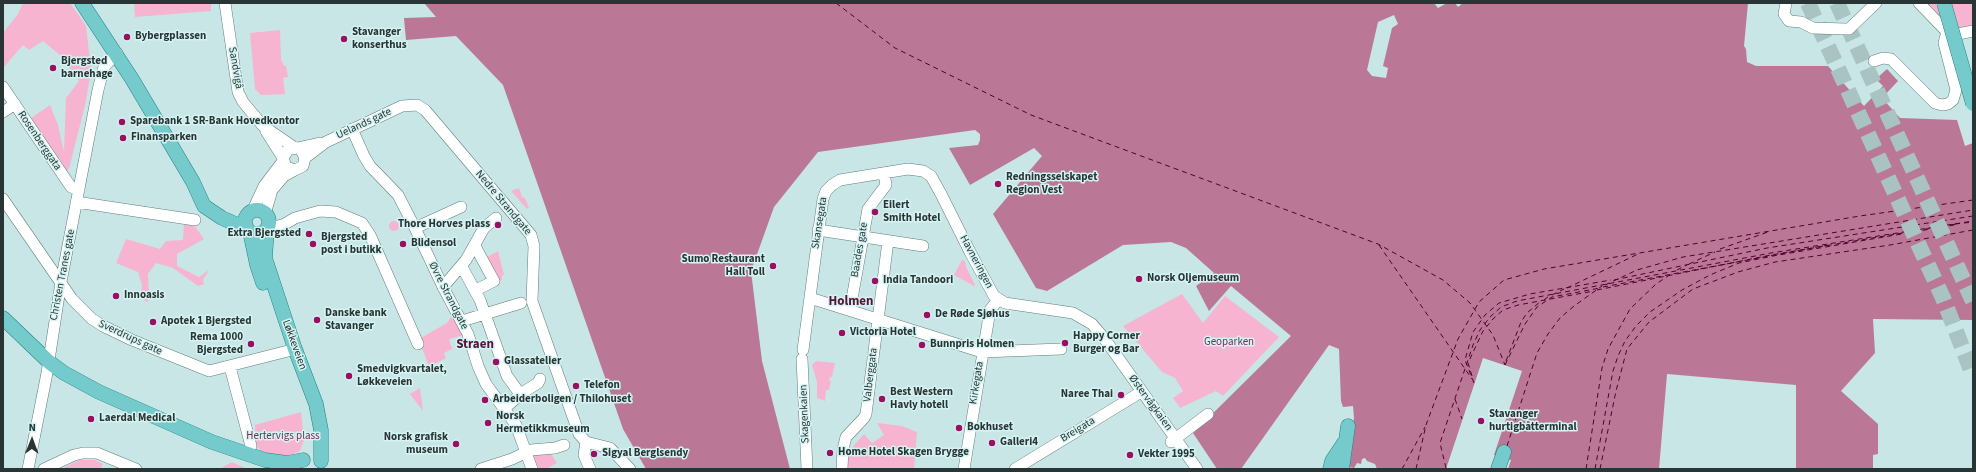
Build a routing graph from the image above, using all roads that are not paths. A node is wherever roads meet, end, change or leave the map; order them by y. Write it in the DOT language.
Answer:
graph roads {
  1 [pos="82,3"];
  2 [pos="225,3"];
  3 [pos="1786,3"];
  4 [pos="1876,3"];
  5 [pos="1919,3"];
  6 [pos="1944,3"];
  7 [pos="1947,32"];
  8 [pos="1973,32"];
  9 [pos="120,58"];
  10 [pos="1874,61"];
  11 [pos="3,87"];
  12 [pos="15,104"];
  13 [pos="1973,104"];
  14 [pos="402,106"];
  15 [pos="3,112"];
  16 [pos="262,126"];
  17 [pos="352,129"];
  18 [pos="300,151"];
  19 [pos="282,166"];
  20 [pos="917,170"];
  21 [pos="884,173"];
  22 [pos="79,190"];
  23 [pos="3,199"];
  24 [pos="76,202"];
  25 [pos="461,207"];
  26 [pos="496,218"];
  27 [pos="258,219"];
  28 [pos="196,220"];
  29 [pos="415,228"];
  30 [pos="818,230"];
  31 [pos="863,237"];
  32 [pos="888,241"];
  33 [pos="475,246"];
  34 [pos="922,246"];
  35 [pos="462,267"];
  36 [pos="61,282"];
  37 [pos="443,287"];
  38 [pos="476,290"];
  39 [pos="810,298"];
  40 [pos="998,300"];
  41 [pos="521,302"];
  42 [pos="850,310"];
  43 [pos="485,313"];
  44 [pos="3,318"];
  45 [pos="878,319"];
  46 [pos="462,321"];
  47 [pos="1104,338"];
  48 [pos="418,344"];
  49 [pos="1061,350"];
  50 [pos="288,351"];
  51 [pos="982,352"];
  52 [pos="803,354"];
  53 [pos="49,362"];
  54 [pos="230,367"];
  55 [pos="540,379"];
  56 [pos="1141,392"];
  57 [pos="520,394"];
  58 [pos="505,408"];
  59 [pos="1208,414"];
  60 [pos="1174,441"];
  61 [pos="212,442"];
  62 [pos="586,442"];
  63 [pos="564,445"];
  64 [pos="251,446"];
  65 [pos="525,452"];
  66 [pos="1504,452"];
  67 [pos="302,463"];
  68 [pos="323,465"];
  69 [pos="1027,465"];
  70 [pos="28,469"];
  71 [pos="44,469"];
  72 [pos="136,469"];
  73 [pos="273,469"];
  74 [pos="481,469"];
  75 [pos="532,469"];
  76 [pos="590,469"];
  77 [pos="630,469"];
  78 [pos="807,469"];
  79 [pos="842,469"];
  80 [pos="964,469"];
  81 [pos="1014,469"];
  82 [pos="1197,469"];
  83 [pos="1330,469"];
  84 [pos="1342,469"];
  85 [pos="1498,469"];
  1 -- 9 [label="main road"];
  2 -- 16 [label="street, Sandvigå"];
  3 -- 4 [label="street"];
  5 -- 7 [label="street"];
  6 -- 13 [label="main road, bridge"];
  7 -- 8 [label="street"];
  7 -- 10 [label="street"];
  9 -- 22 [label="street, Christen Tranes gate"];
  9 -- 27 [label="main road"];
  11 -- 12 [label="street, Rosenberggata"];
  12 -- 15 [label="street"];
  12 -- 22 [label="street, Rosenberggata"];
  14 -- 17 [label="street, Uelands gate"];
  14 -- 62 [label="street, Nedre Strandgate"];
  16 -- 18 [label="street, Sandvigå"];
  16 -- 19 [label="street, Sandvigå"];
  17 -- 18 [label="street, Uelands gate"];
  17 -- 29 [label="street, Øvre Strandgate"];
  18 -- 19 [label="street"];
  18 -- 19 [label="street, Sandvigå"];
  19 -- 27 [label="street"];
  20 -- 21 [label="street, Skansegata"];
  20 -- 40 [label="street, Havneringen"];
  21 -- 30 [label="street, Skansegata"];
  21 -- 31 [label="street, Baades gate"];
  22 -- 24 [label="street, Christen Tranes gate"];
  23 -- 36 [label="street, Sverdrups gate"];
  24 -- 28 [label="street"];
  24 -- 36 [label="street, Christen Tranes gate"];
  25 -- 29 [label="street"];
  26 -- 33 [label="street"];
  27 -- 48 [label="street"];
  27 -- 50 [label="main road, Løkkeveien"];
  27 -- 68 [label="main road, Løkkeveien"];
  29 -- 37 [label="street, Øvre Strandgate"];
  30 -- 31 [label="street"];
  30 -- 39 [label="street, Skansegata"];
  31 -- 32 [label="street"];
  31 -- 42 [label="street, Baades gate"];
  32 -- 34 [label="street"];
  32 -- 45 [label="street, Valberggata"];
  33 -- 35 [label="street"];
  33 -- 38 [label="street"];
  35 -- 37 [label="street"];
  35 -- 38 [label="street"];
  36 -- 53 [label="street, Christen Tranes gate"];
  36 -- 54 [label="street, Sverdrups gate"];
  37 -- 46 [label="street, Øvre Strandgate"];
  38 -- 43 [label="street"];
  39 -- 42 [label="street"];
  39 -- 52 [label="street, Skansegata"];
  40 -- 47 [label="street, Havneringen"];
  40 -- 51 [label="street, Kirkegata"];
  41 -- 43 [label="street"];
  42 -- 45 [label="street"];
  43 -- 46 [label="street"];
  43 -- 57 [label="street"];
  44 -- 53 [label="main road"];
  45 -- 51 [label="street"];
  45 -- 79 [label="street, Valberggata"];
  46 -- 58 [label="street, Øvre Strandgate"];
  47 -- 56 [label="street, Østervågkaien"];
  49 -- 51 [label="street"];
  50 -- 54 [label="street, Sverdrups gate"];
  50 -- 67 [label="main road, Løkkeveien"];
  51 -- 80 [label="street, Kirkegata"];
  52 -- 78 [label="street, Skagenkaien"];
  53 -- 61 [label="main road"];
  53 -- 70 [label="street, Christen Tranes gate"];
  54 -- 64 [label="street"];
  55 -- 57 [label="street"];
  56 -- 60 [label="street, Østervågkaien"];
  56 -- 69 [label="street, Breigata"];
  57 -- 58 [label="street"];
  58 -- 65 [label="street, Øvre Strandgate"];
  59 -- 60 [label="street"];
  60 -- 82 [label="street, Østervågkaien"];
  61 -- 67 [label="main road"];
  61 -- 73 [label="main road"];
  62 -- 76 [label="street"];
  62 -- 77 [label="street"];
  63 -- 65 [label="street"];
  65 -- 74 [label="street"];
  65 -- 75 [label="street, Øvre Strandgate"];
  66 -- 85 [label="main road"];
  67 -- 68 [label="main road"];
  69 -- 81 [label="street, Breigata"];
  71 -- 72 [label="street"];
  83 -- 84 [label="main road"];
}
